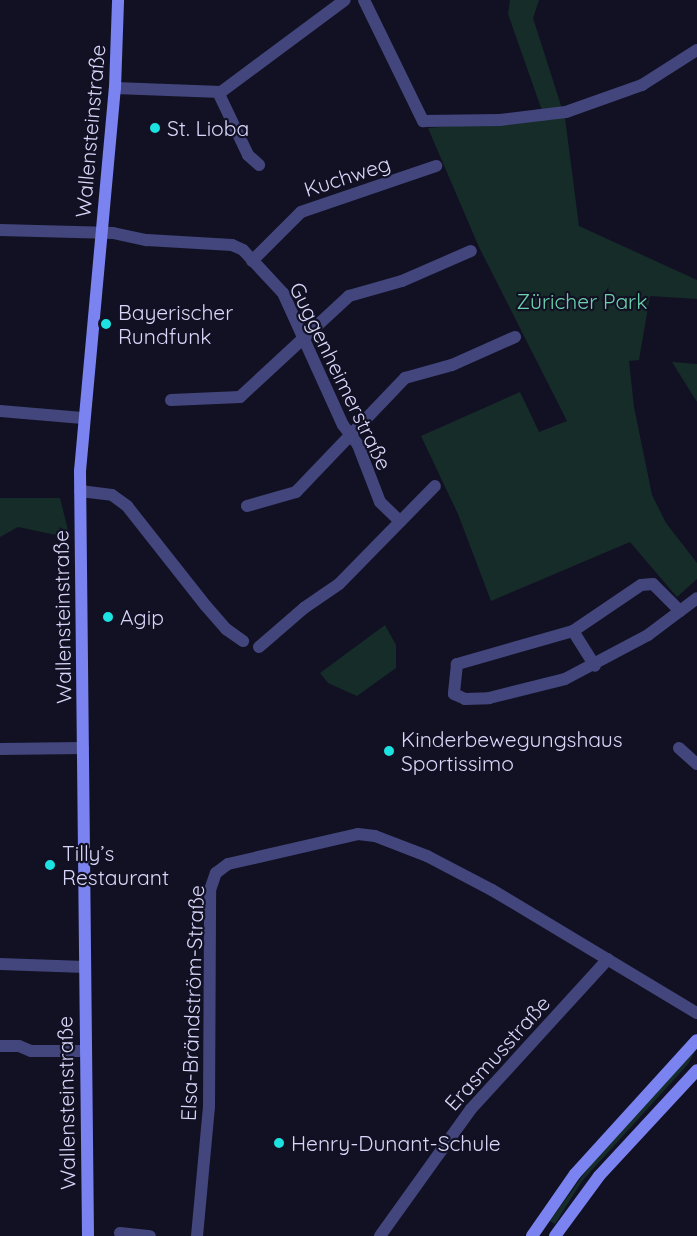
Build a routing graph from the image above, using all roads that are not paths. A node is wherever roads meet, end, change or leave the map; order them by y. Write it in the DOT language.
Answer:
graph roads {
  1 [pos="118,0"];
  2 [pos="345,0"];
  3 [pos="364,0"];
  4 [pos="697,50"];
  5 [pos="115,88"];
  6 [pos="218,92"];
  7 [pos="259,165"];
  8 [pos="436,166"];
  9 [pos="0,230"];
  10 [pos="101,232"];
  11 [pos="471,251"];
  12 [pos="252,261"];
  13 [pos="303,336"];
  14 [pos="515,337"];
  15 [pos="171,400"];
  16 [pos="0,411"];
  17 [pos="83,418"];
  18 [pos="349,434"];
  19 [pos="435,486"];
  20 [pos="80,491"];
  21 [pos="247,506"];
  22 [pos="400,521"];
  23 [pos="697,598"];
  24 [pos="680,611"];
  25 [pos="573,631"];
  26 [pos="243,641"];
  27 [pos="259,647"];
  28 [pos="596,666"];
  29 [pos="83,748"];
  30 [pos="679,748"];
  31 [pos="0,749"];
  32 [pos="697,764"];
  33 [pos="608,959"];
  34 [pos="0,964"];
  35 [pos="85,967"];
  36 [pos="697,1013"];
  37 [pos="697,1040"];
  38 [pos="0,1046"];
  39 [pos="84,1051"];
  40 [pos="697,1070"];
  41 [pos="120,1233"];
  42 [pos="88,1236"];
  43 [pos="150,1236"];
  44 [pos="197,1236"];
  45 [pos="380,1236"];
  46 [pos="532,1236"];
  47 [pos="555,1236"];
  1 -- 5 [label="street, Wallensteinstraße"];
  2 -- 6 [label="street"];
  3 -- 4 [label="street"];
  5 -- 6 [label="street"];
  5 -- 10 [label="street, Wallensteinstraße"];
  6 -- 7 [label="street"];
  8 -- 12 [label="street, Kuchweg"];
  9 -- 10 [label="street, Guggenheimerstraße"];
  10 -- 12 [label="street, Guggenheimerstraße"];
  10 -- 17 [label="street, Wallensteinstraße"];
  11 -- 13 [label="street"];
  12 -- 13 [label="street, Guggenheimerstraße"];
  13 -- 15 [label="street"];
  13 -- 18 [label="street, Guggenheimerstraße"];
  14 -- 18 [label="street"];
  16 -- 17 [label="street"];
  17 -- 20 [label="street, Wallensteinstraße"];
  18 -- 21 [label="street"];
  18 -- 22 [label="street, Guggenheimerstraße"];
  19 -- 22 [label="street"];
  20 -- 26 [label="street"];
  20 -- 29 [label="street, Wallensteinstraße"];
  22 -- 27 [label="street"];
  23 -- 24 [label="street"];
  24 -- 25 [label="street"];
  24 -- 28 [label="street"];
  25 -- 28 [label="street"];
  25 -- 28 [label="street"];
  29 -- 31 [label="street"];
  29 -- 35 [label="street, Wallensteinstraße"];
  30 -- 32 [label="street"];
  33 -- 36 [label="street, Elsa-Brändström-Straße"];
  33 -- 44 [label="street, Elsa-Brändström-Straße"];
  33 -- 45 [label="street, Erasmusstraße"];
  34 -- 35 [label="street"];
  35 -- 39 [label="street, Wallensteinstraße"];
  37 -- 46 [label="street"];
  38 -- 39 [label="street"];
  39 -- 42 [label="street, Wallensteinstraße"];
  40 -- 47 [label="street"];
  41 -- 43 [label="street"];
}
